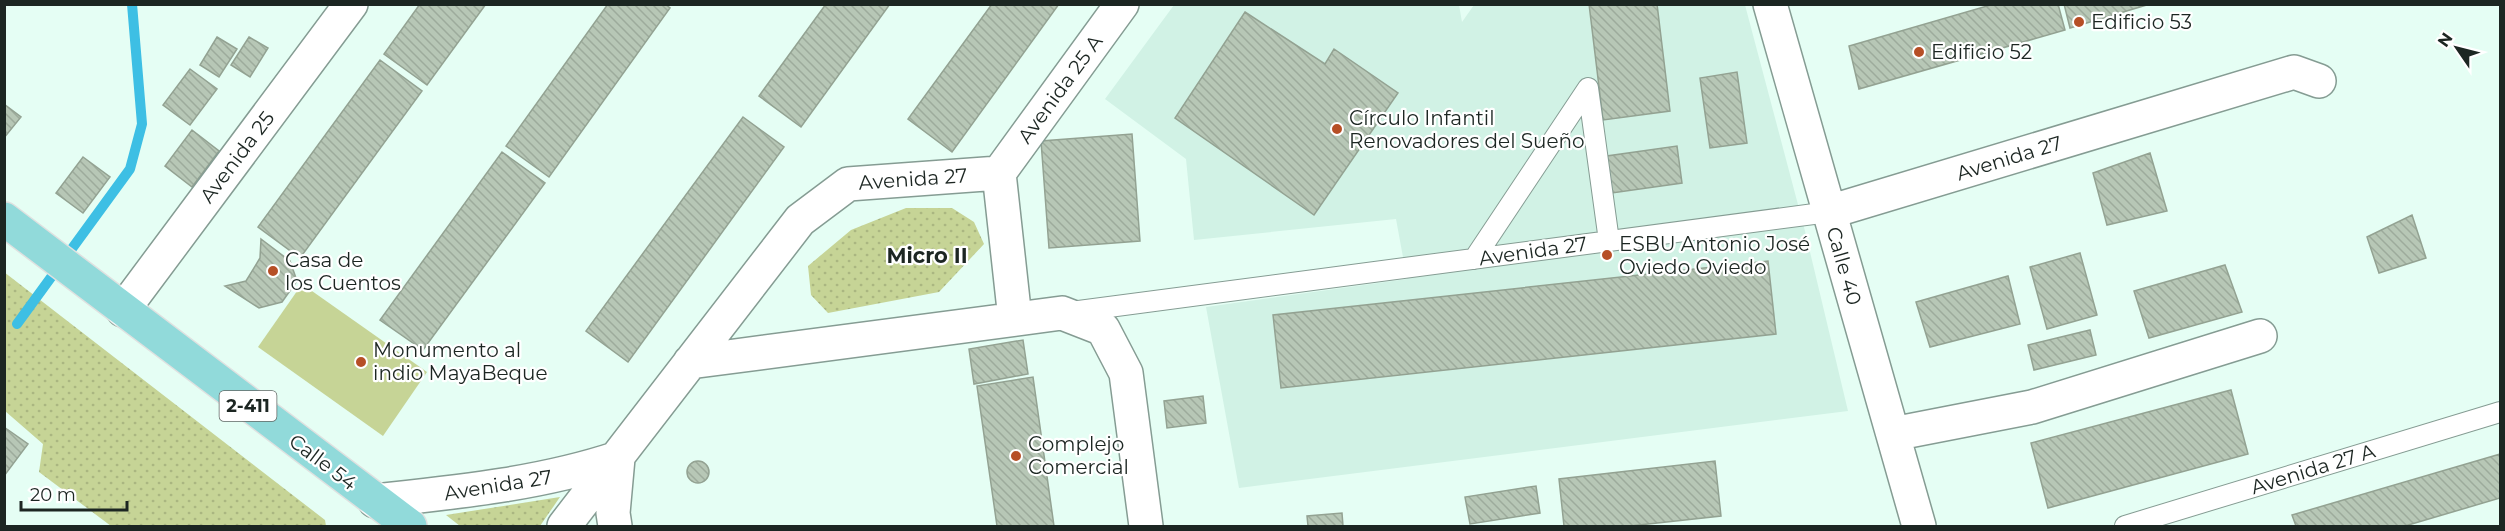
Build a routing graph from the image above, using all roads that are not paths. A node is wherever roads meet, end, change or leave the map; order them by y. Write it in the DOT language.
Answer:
graph roads {
  1 [pos="351,4"];
  2 [pos="1122,4"];
  3 [pos="1770,4"];
  4 [pos="2319,81"];
  5 [pos="999,173"];
  6 [pos="1829,212"];
  7 [pos="4,219"];
  8 [pos="1609,240"];
  9 [pos="1474,259"];
  10 [pos="123,310"];
  11 [pos="1062,313"];
  12 [pos="1015,320"];
  13 [pos="2260,336"];
  14 [pos="690,362"];
  15 [pos="2500,412"];
  16 [pos="1893,434"];
  17 [pos="618,458"];
  18 [pos="375,501"];
  19 [pos="410,526"];
  20 [pos="564,526"];
  21 [pos="615,526"];
  22 [pos="1146,526"];
  23 [pos="1919,526"];
  24 [pos="2125,526"];
  1 -- 10 [label="street, Avenida 25"];
  2 -- 5 [label="street, Avenida 25 A"];
  3 -- 6 [label="street, Calle 40"];
  4 -- 6 [label="street, Avenida 27"];
  5 -- 12 [label="street"];
  5 -- 14 [label="street, Avenida 27"];
  6 -- 8 [label="lane, Avenida 27"];
  6 -- 16 [label="street, Calle 40"];
  7 -- 10 [label="main road, 2-411"];
  8 -- 9 [label="lane, Avenida 27"];
  8 -- 9 [label="lane"];
  9 -- 11 [label="lane, Avenida 27"];
  10 -- 18 [label="main road, Calle 54 / 2-411"];
  11 -- 12 [label="street, Avenida 27"];
  11 -- 22 [label="street"];
  12 -- 14 [label="street, Avenida 27"];
  13 -- 16 [label="street"];
  14 -- 17 [label="street, Avenida 27"];
  15 -- 24 [label="lane, Avenida 27 A"];
  16 -- 23 [label="street, Calle 40"];
  17 -- 18 [label="street, Avenida 27"];
  17 -- 20 [label="street, Avenida 27"];
  17 -- 21 [label="street"];
  18 -- 19 [label="main road, Calle 54 / 2-411"];
}
